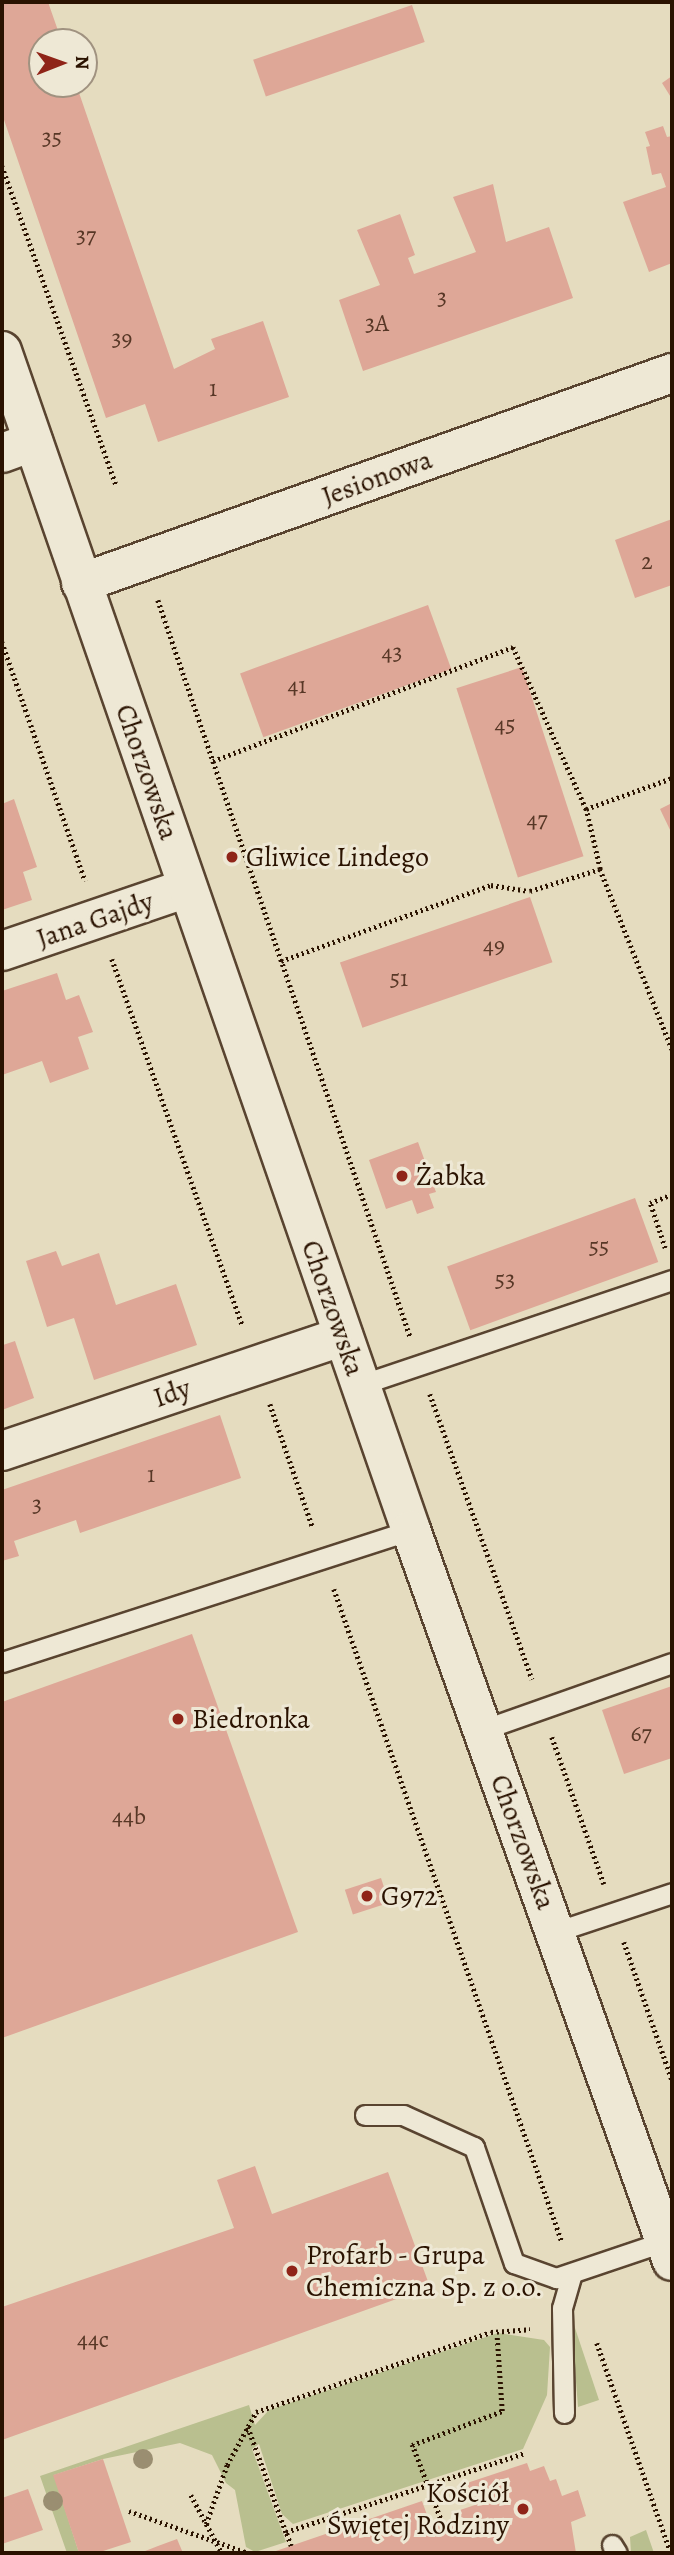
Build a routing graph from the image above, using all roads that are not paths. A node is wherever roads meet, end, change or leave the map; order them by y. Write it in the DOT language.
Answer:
graph roads {
  1 [pos="2,351"];
  2 [pos="672,373"];
  3 [pos="18,448"];
  4 [pos="81,583"];
  5 [pos="187,888"];
  6 [pos="2,951"];
  7 [pos="672,1280"];
  8 [pos="343,1336"];
  9 [pos="360,1385"];
  10 [pos="2,1451"];
  11 [pos="411,1530"];
  12 [pos="2,1662"];
  13 [pos="672,1662"];
  14 [pos="482,1730"];
  15 [pos="672,1893"];
  16 [pos="555,1932"];
  17 [pos="365,2115"];
  18 [pos="668,2251"];
  19 [pos="572,2273"];
  20 [pos="564,2413"];
  1 -- 3 [label="main road, Chorzowska"];
  2 -- 4 [label="main road, Jesionowa"];
  3 -- 4 [label="main road, Chorzowska"];
  4 -- 5 [label="main road, Chorzowska"];
  5 -- 6 [label="main road, Jana Gajdy"];
  5 -- 8 [label="main road, Chorzowska"];
  7 -- 9 [label="lane"];
  8 -- 9 [label="main road, Chorzowska"];
  8 -- 10 [label="main road, Idy"];
  9 -- 11 [label="main road, Chorzowska"];
  11 -- 12 [label="lane"];
  11 -- 14 [label="main road, Chorzowska"];
  13 -- 14 [label="lane"];
  14 -- 16 [label="main road, Chorzowska"];
  15 -- 16 [label="lane"];
  16 -- 18 [label="main road, Chorzowska"];
  17 -- 19 [label="lane"];
  18 -- 19 [label="lane"];
  19 -- 20 [label="lane"];
}
